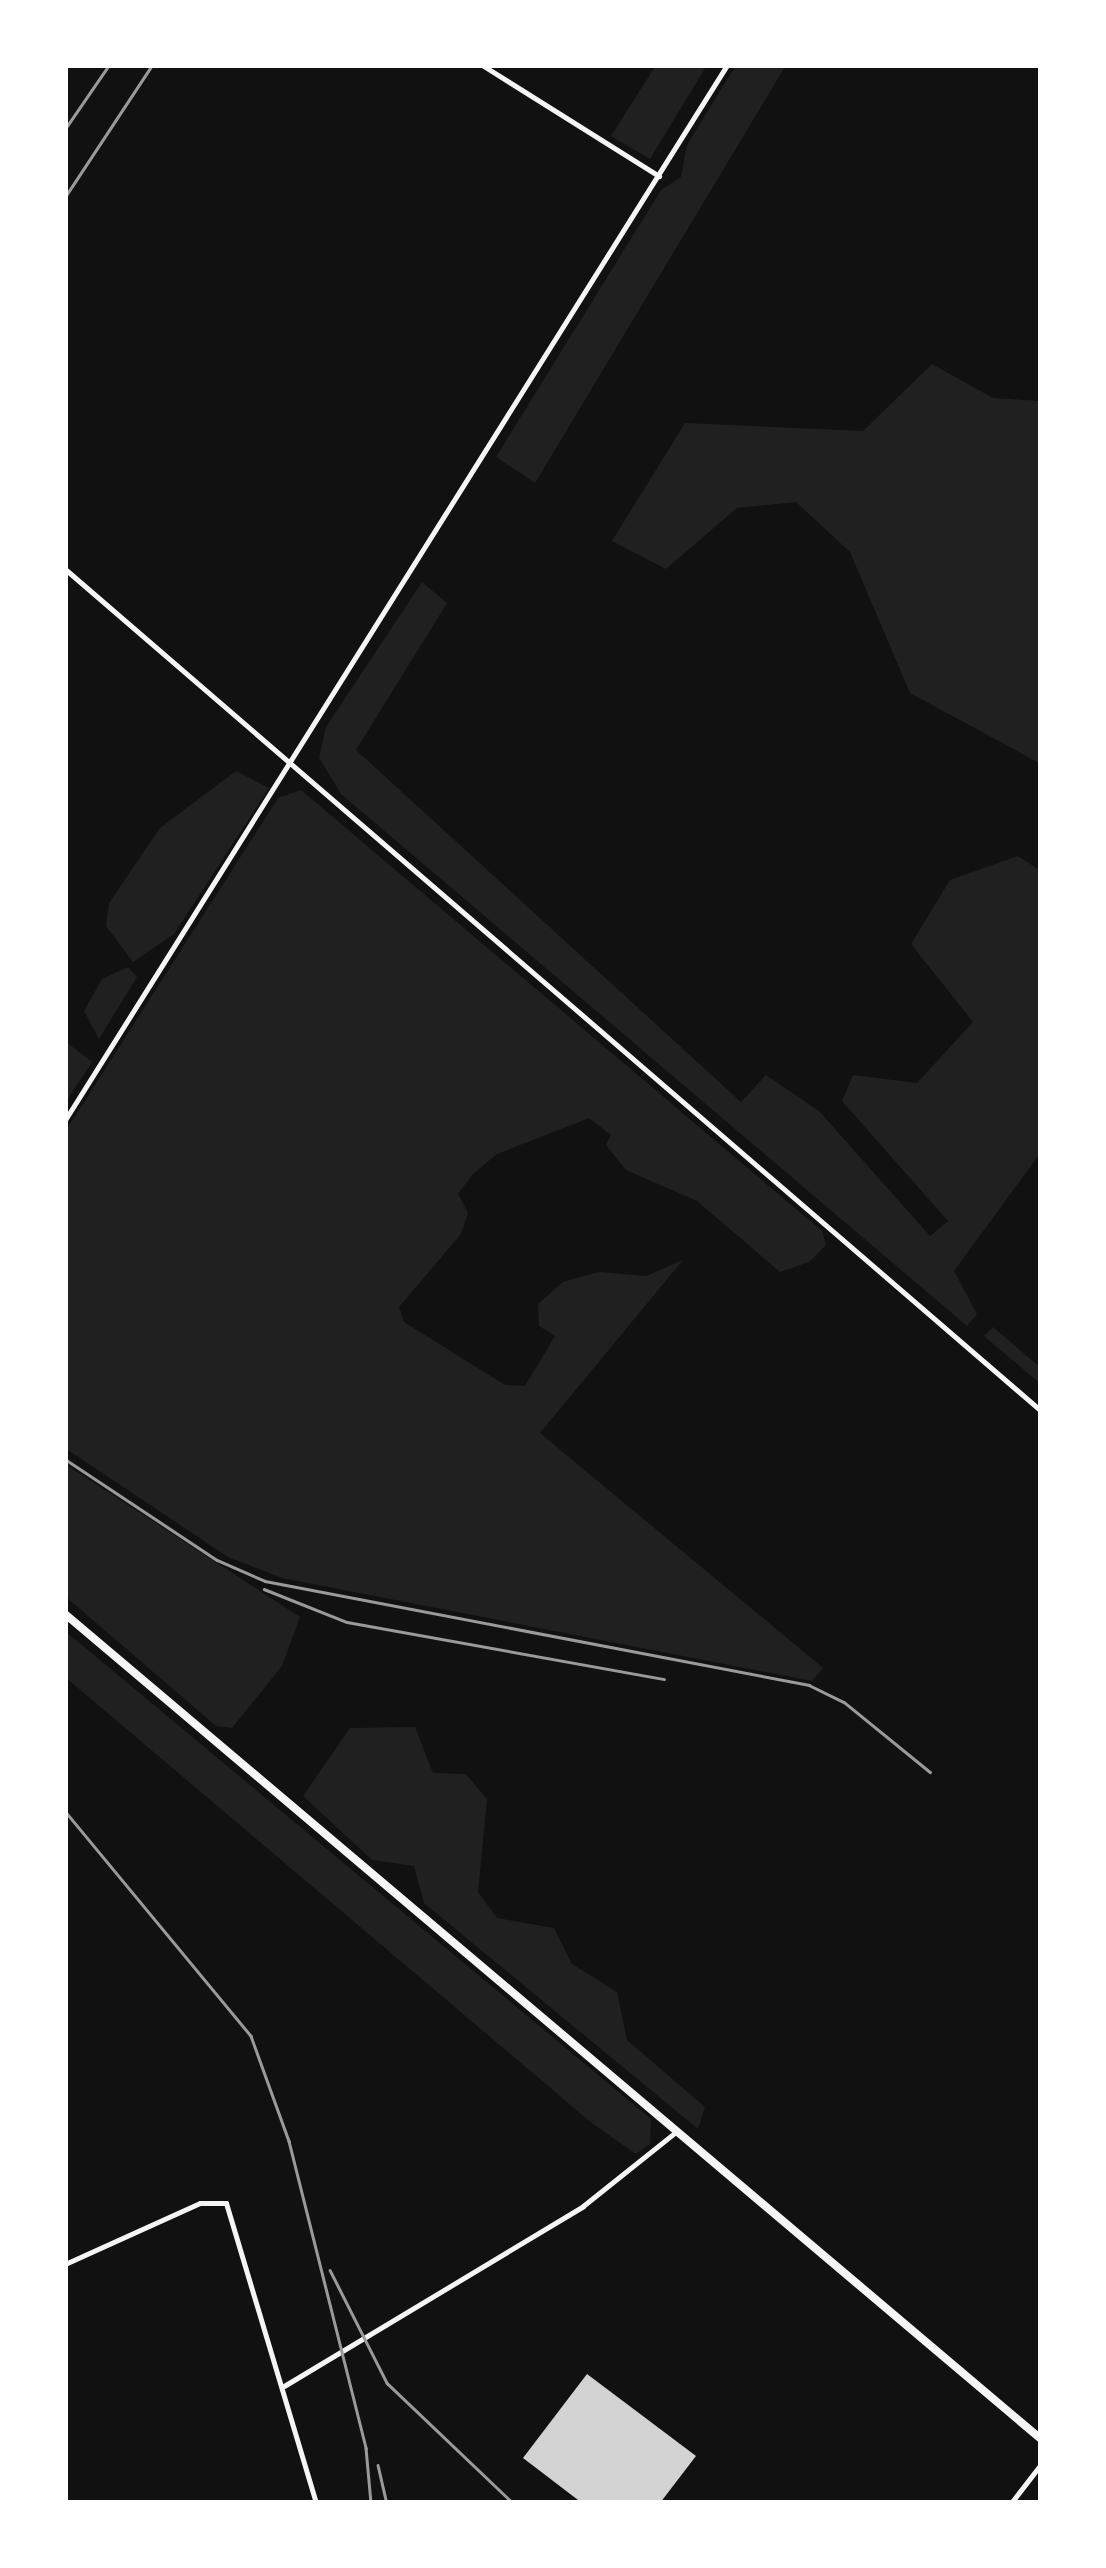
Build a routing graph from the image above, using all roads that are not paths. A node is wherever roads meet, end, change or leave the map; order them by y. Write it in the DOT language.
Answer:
graph roads {
  1 [pos="482,65"];
  2 [pos="727,65"];
  3 [pos="659,176"];
  4 [pos="65,568"];
  5 [pos="290,769"];
  6 [pos="65,1120"];
  7 [pos="1041,1410"];
  8 [pos="65,1614"];
  9 [pos="676,2131"];
  10 [pos="65,2264"];
  11 [pos="284,2386"];
  12 [pos="1041,2439"];
  13 [pos="1041,2464"];
  14 [pos="316,2503"];
  15 [pos="1011,2503"];
  1 -- 3 [label="street"];
  2 -- 3 [label="street"];
  3 -- 5 [label="street"];
  4 -- 5 [label="street"];
  5 -- 6 [label="street"];
  5 -- 7 [label="street"];
  8 -- 9 [label="main road"];
  9 -- 11 [label="street"];
  9 -- 12 [label="main road"];
  10 -- 11 [label="street"];
  11 -- 14 [label="street"];
  13 -- 15 [label="street"];
}
